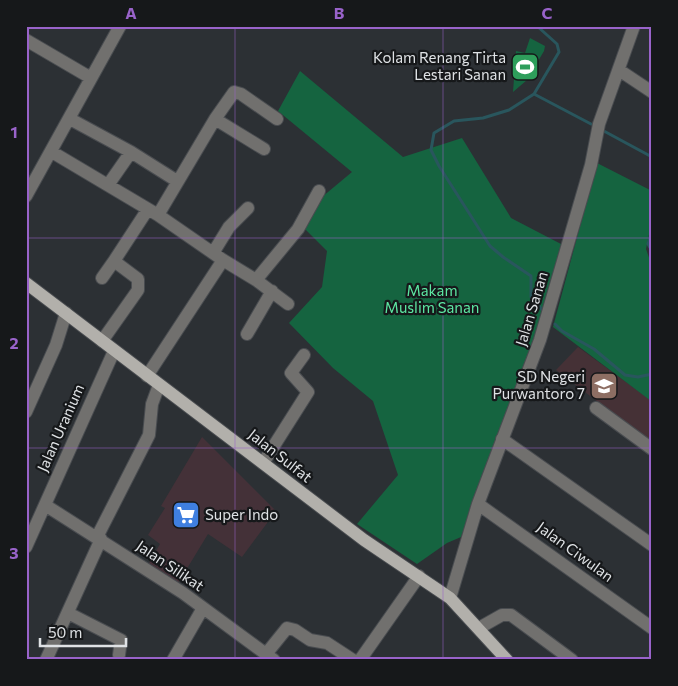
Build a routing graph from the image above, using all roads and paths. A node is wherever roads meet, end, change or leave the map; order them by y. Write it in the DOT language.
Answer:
graph roads {
  1 [pos="634,26"];
  2 [pos="119,27"];
  3 [pos="26,40"];
  4 [pos="619,70"];
  5 [pos="91,78"];
  6 [pos="652,92"];
  7 [pos="70,119"];
  8 [pos="215,119"];
  9 [pos="277,119"];
  10 [pos="264,149"];
  11 [pos="52,152"];
  12 [pos="131,152"];
  13 [pos="177,181"];
  14 [pos="108,185"];
  15 [pos="319,191"];
  16 [pos="26,196"];
  17 [pos="248,208"];
  18 [pos="153,212"];
  19 [pos="218,257"];
  20 [pos="114,261"];
  21 [pos="102,278"];
  22 [pos="256,280"];
  23 [pos="26,283"];
  24 [pos="272,292"];
  25 [pos="288,304"];
  26 [pos="66,313"];
  27 [pos="247,334"];
  28 [pos="102,341"];
  29 [pos="114,351"];
  30 [pos="304,355"];
  31 [pos="147,376"];
  32 [pos="160,386"];
  33 [pos="596,408"];
  34 [pos="26,412"];
  35 [pos="502,439"];
  36 [pos="652,449"];
  37 [pos="263,463"];
  38 [pos="478,504"];
  39 [pos="44,506"];
  40 [pos="99,538"];
  41 [pos="652,545"];
  42 [pos="26,547"];
  43 [pos="419,576"];
  44 [pos="450,598"];
  45 [pos="203,608"];
  46 [pos="68,613"];
  47 [pos="479,628"];
  48 [pos="652,628"];
  49 [pos="119,655"];
  50 [pos="270,657"];
  51 [pos="46,660"];
  52 [pos="173,660"];
  53 [pos="353,660"];
  54 [pos="360,660"];
  55 [pos="507,660"];
  56 [pos="572,660"];
  1 -- 4 [label="street, Jalan Sanan"];
  2 -- 5 [label="street"];
  3 -- 5 [label="street"];
  4 -- 6 [label="street"];
  4 -- 35 [label="street, Jalan Sanan"];
  5 -- 7 [label="street"];
  7 -- 11 [label="street"];
  7 -- 12 [label="street"];
  8 -- 9 [label="street"];
  8 -- 10 [label="street"];
  8 -- 13 [label="street"];
  11 -- 14 [label="street"];
  11 -- 16 [label="street"];
  12 -- 13 [label="street"];
  12 -- 14 [label="street"];
  13 -- 18 [label="street"];
  14 -- 18 [label="street"];
  15 -- 22 [label="street"];
  17 -- 19 [label="street"];
  18 -- 19 [label="street"];
  18 -- 20 [label="street"];
  19 -- 22 [label="street"];
  19 -- 31 [label="street"];
  20 -- 21 [label="street"];
  20 -- 28 [label="street"];
  22 -- 24 [label="street"];
  23 -- 26 [label="main road, Jalan Sulfat"];
  24 -- 25 [label="street"];
  24 -- 27 [label="street"];
  26 -- 28 [label="main road, Jalan Sulfat"];
  26 -- 34 [label="street"];
  28 -- 29 [label="main road, Jalan Sulfat"];
  29 -- 31 [label="main road, Jalan Sulfat"];
  29 -- 39 [label="street, Jalan Uranium"];
  30 -- 37 [label="street"];
  31 -- 32 [label="main road, Jalan Sulfat"];
  32 -- 37 [label="main road, Jalan Sulfat"];
  32 -- 40 [label="street"];
  33 -- 36 [label="street"];
  35 -- 38 [label="street, Jalan Sanan"];
  35 -- 41 [label="street"];
  37 -- 43 [label="main road, Jalan Sulfat"];
  38 -- 44 [label="street, Jalan Sanan"];
  38 -- 48 [label="street, Jalan Ciwulan"];
  39 -- 40 [label="street, Jalan Silikat"];
  39 -- 42 [label="street, Jalan Uranium"];
  40 -- 45 [label="street, Jalan Silikat"];
  40 -- 46 [label="street"];
  43 -- 44 [label="main road, Jalan Sulfat"];
  43 -- 54 [label="street"];
  44 -- 47 [label="main road, Jalan Sulfat"];
  45 -- 50 [label="street, Jalan Silikat"];
  45 -- 52 [label="street"];
  46 -- 49 [label="street"];
  46 -- 51 [label="street"];
  47 -- 55 [label="main road, Jalan Sulfat"];
  47 -- 56 [label="street"];
  50 -- 53 [label="street"];
}
